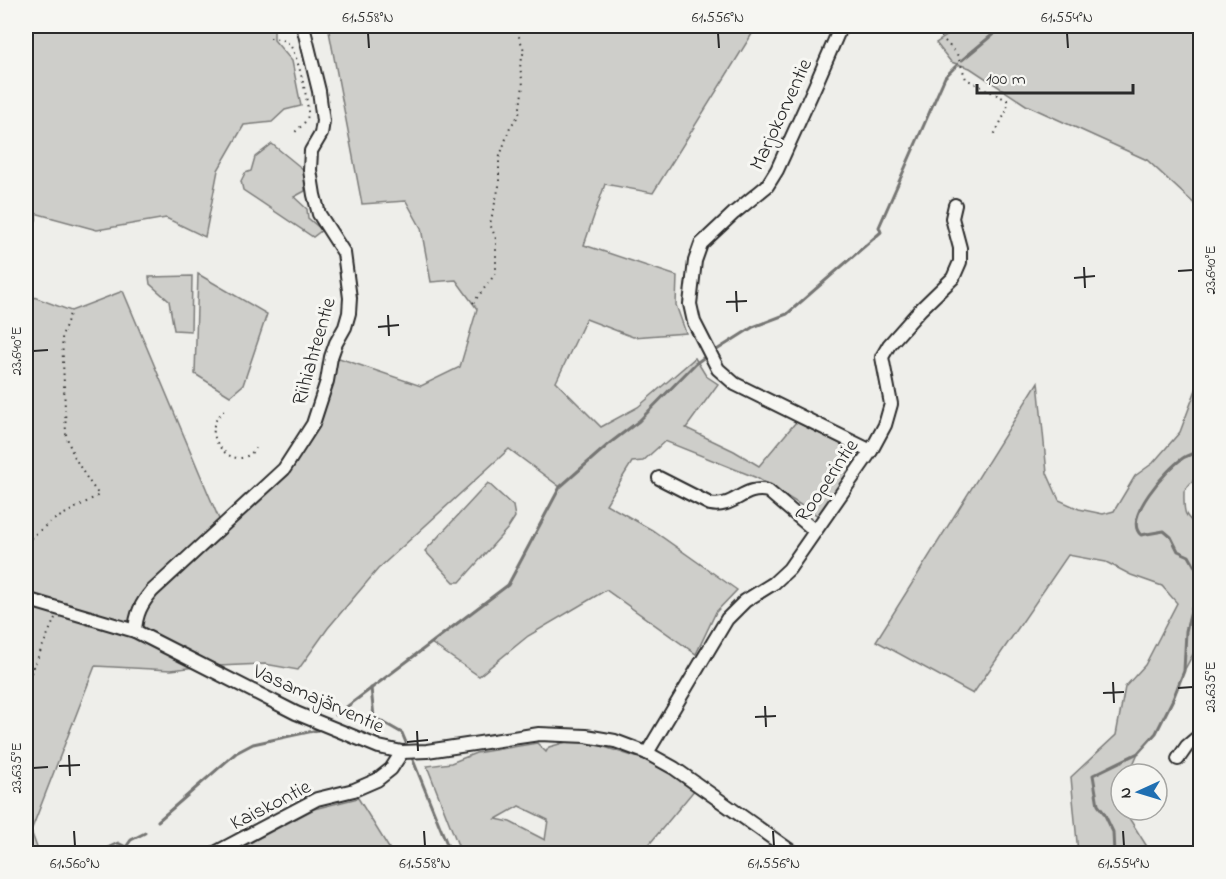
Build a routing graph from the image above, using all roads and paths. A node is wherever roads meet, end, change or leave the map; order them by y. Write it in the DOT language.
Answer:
graph roads {
  1 [pos="303,26"];
  2 [pos="515,26"];
  3 [pos="841,26"];
  4 [pos="935,26"];
  5 [pos="270,38"];
  6 [pos="294,133"];
  7 [pos="994,135"];
  8 [pos="955,205"];
  9 [pos="473,303"];
  10 [pos="71,311"];
  11 [pos="224,410"];
  12 [pos="256,448"];
  13 [pos="871,451"];
  14 [pos="659,478"];
  15 [pos="815,531"];
  16 [pos="26,542"];
  17 [pos="26,598"];
  18 [pos="50,629"];
  19 [pos="135,631"];
  20 [pos="34,666"];
  21 [pos="26,670"];
  22 [pos="26,684"];
  23 [pos="26,700"];
  24 [pos="26,728"];
  25 [pos="1200,735"];
  26 [pos="402,752"];
  27 [pos="647,753"];
  28 [pos="1178,759"];
  29 [pos="213,854"];
  30 [pos="795,854"];
  1 -- 19 [label="street, Riihiahteentie"];
  2 -- 9 [label="path"];
  3 -- 13 [label="street, Marjokorventie"];
  4 -- 7 [label="path"];
  5 -- 6 [label="path"];
  8 -- 13 [label="street, Rooperintie"];
  10 -- 16 [label="path"];
  11 -- 12 [label="path"];
  13 -- 15 [label="street, Rooperintie"];
  14 -- 15 [label="street"];
  15 -- 27 [label="street, Rooperintie"];
  17 -- 19 [label="street, Vasamajärventie"];
  18 -- 20 [label="path"];
  19 -- 26 [label="street, Vasamajärventie"];
  20 -- 21 [label="path"];
  20 -- 22 [label="path"];
  23 -- 24 [label="path"];
  25 -- 28 [label="street"];
  26 -- 27 [label="street, Vasamajärventie"];
  26 -- 29 [label="street, Kaiskontie"];
  27 -- 30 [label="street, Vasamajärventie"];
}
